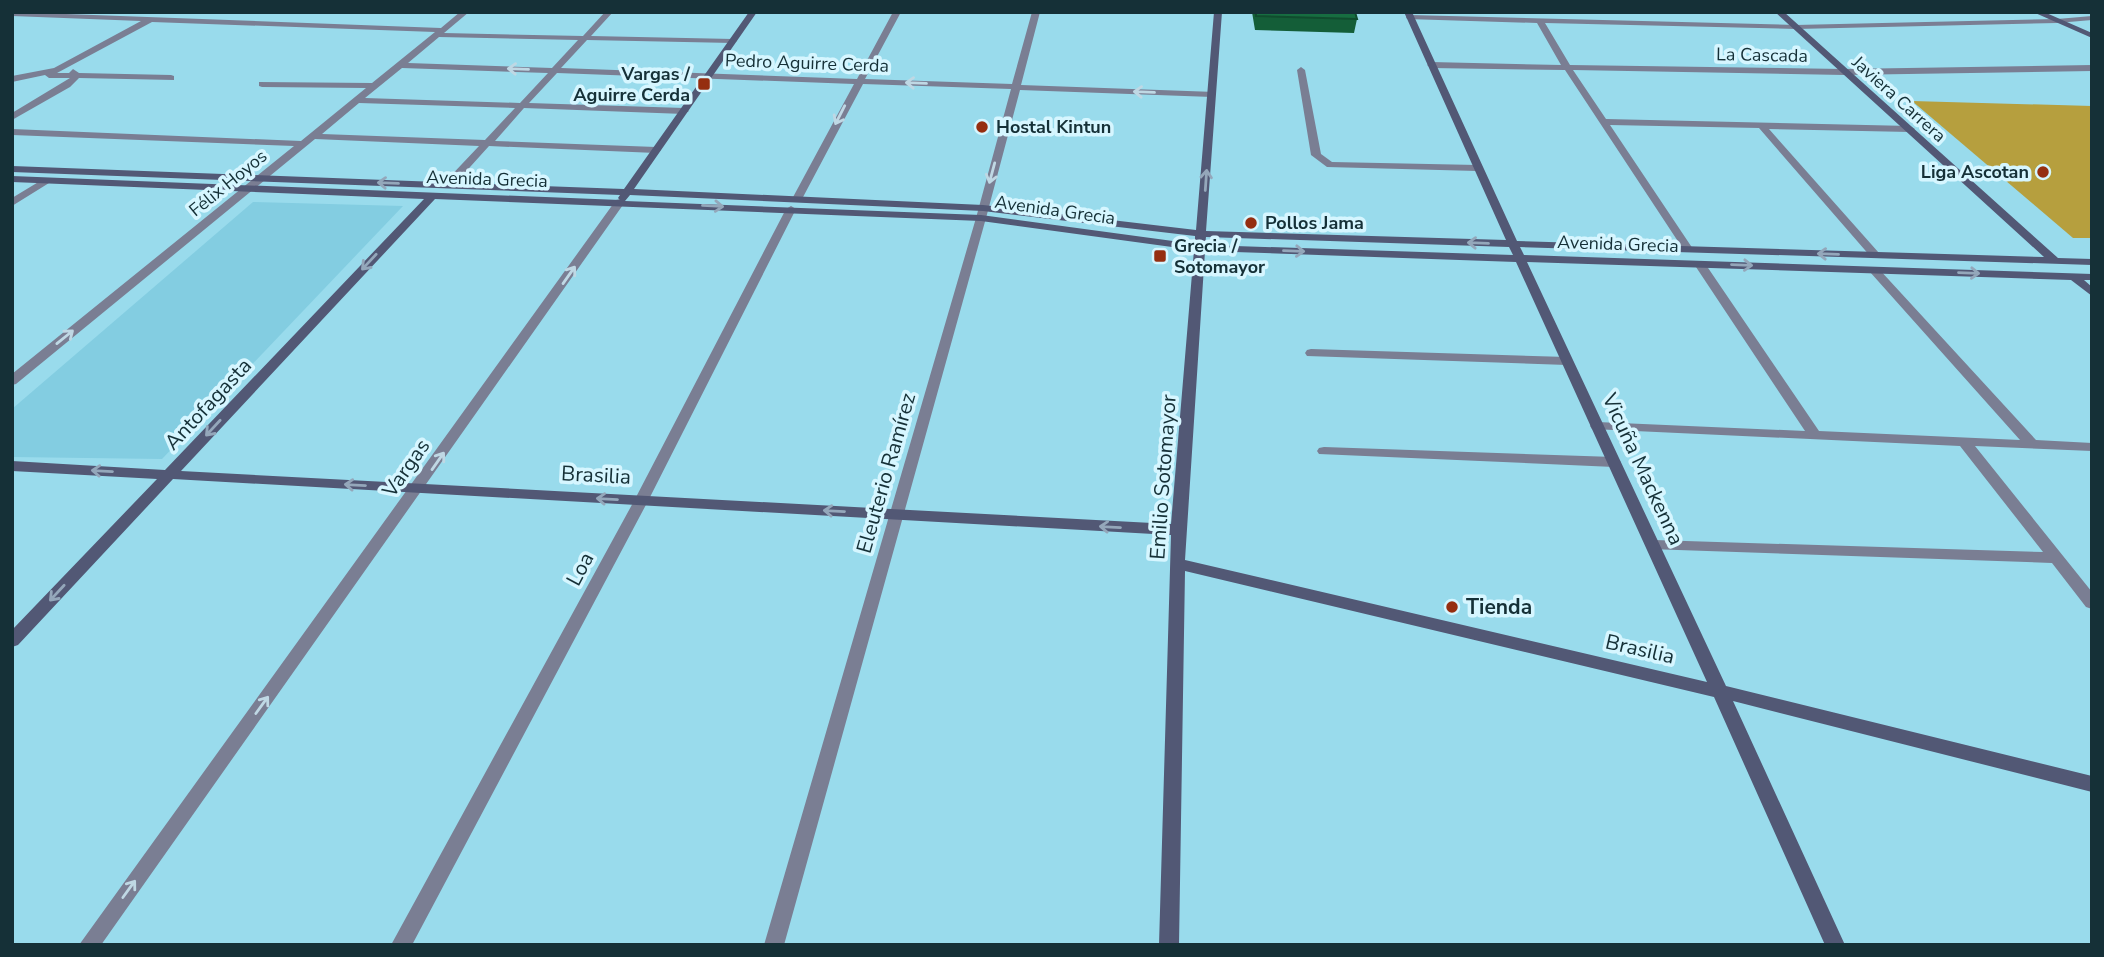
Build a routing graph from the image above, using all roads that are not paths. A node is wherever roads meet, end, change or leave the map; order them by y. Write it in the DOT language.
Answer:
graph roads {
  1 [pos="162,12"];
  2 [pos="269,12"];
  3 [pos="465,12"];
  4 [pos="609,12"];
  5 [pos="745,12"];
  6 [pos="753,12"];
  7 [pos="897,12"];
  8 [pos="1036,12"];
  9 [pos="1218,12"];
  10 [pos="1662,12"];
  11 [pos="1779,12"];
  12 [pos="2037,12"];
  13 [pos="12,14"];
  14 [pos="1409,15"];
  15 [pos="152,18"];
  16 [pos="2092,18"];
  17 [pos="1540,21"];
  18 [pos="2057,21"];
  19 [pos="251,23"];
  20 [pos="1673,24"];
  21 [pos="1796,27"];
  22 [pos="440,32"];
  23 [pos="2092,36"];
  24 [pos="584,38"];
  25 [pos="733,41"];
  26 [pos="401,65"];
  27 [pos="1431,65"];
  28 [pos="1567,67"];
  29 [pos="2092,68"];
  30 [pos="1301,69"];
  31 [pos="57,70"];
  32 [pos="554,71"];
  33 [pos="1844,72"];
  34 [pos="12,73"];
  35 [pos="32,74"];
  36 [pos="709,75"];
  37 [pos="77,76"];
  38 [pos="171,78"];
  39 [pos="12,79"];
  40 [pos="858,80"];
  41 [pos="262,84"];
  42 [pos="375,86"];
  43 [pos="1015,86"];
  44 [pos="1212,94"];
  45 [pos="357,100"];
  46 [pos="520,107"];
  47 [pos="684,111"];
  48 [pos="12,117"];
  49 [pos="1605,122"];
  50 [pos="1762,126"];
  51 [pos="1910,129"];
  52 [pos="12,132"];
  53 [pos="313,136"];
  54 [pos="304,144"];
  55 [pos="487,144"];
  56 [pos="656,150"];
  57 [pos="1477,168"];
  58 [pos="12,169"];
  59 [pos="261,178"];
  60 [pos="12,179"];
  61 [pos="45,181"];
  62 [pos="448,185"];
  63 [pos="249,188"];
  64 [pos="433,195"];
  65 [pos="624,197"];
  66 [pos="12,203"];
  67 [pos="794,204"];
  68 [pos="982,213"];
  69 [pos="1202,241"];
  70 [pos="1511,244"];
  71 [pos="1688,249"];
  72 [pos="1875,255"];
  73 [pos="1518,258"];
  74 [pos="2055,261"];
  75 [pos="2092,262"];
  76 [pos="1700,264"];
  77 [pos="1874,270"];
  78 [pos="2072,276"];
  79 [pos="2092,276"];
  80 [pos="2092,293"];
  81 [pos="1311,353"];
  82 [pos="1567,361"];
  83 [pos="12,380"];
  84 [pos="1597,426"];
  85 [pos="1815,435"];
  86 [pos="1963,441"];
  87 [pos="2032,444"];
  88 [pos="2092,447"];
  89 [pos="1324,451"];
  90 [pos="1614,462"];
  91 [pos="12,466"];
  92 [pos="170,474"];
  93 [pos="418,488"];
  94 [pos="641,500"];
  95 [pos="897,515"];
  96 [pos="1178,530"];
  97 [pos="1654,545"];
  98 [pos="2056,558"];
  99 [pos="1177,564"];
  100 [pos="2089,596"];
  101 [pos="12,640"];
  102 [pos="1723,692"];
  103 [pos="2092,784"];
  104 [pos="89,945"];
  105 [pos="401,945"];
  106 [pos="774,945"];
  107 [pos="1169,945"];
  108 [pos="1835,945"];
  1 -- 15 [label="street"];
  2 -- 19 [label="street"];
  3 -- 22 [label="street, Félix Hoyos"];
  4 -- 24 [label="street"];
  5 -- 6 [label="street"];
  6 -- 25 [label="main road, Vargas"];
  7 -- 40 [label="street, Loa"];
  8 -- 43 [label="street, Eleuterio Ramírez"];
  9 -- 44 [label="main road, Emilio Sotomayor"];
  10 -- 20 [label="street"];
  11 -- 21 [label="main road, Javiera Carrera"];
  12 -- 18 [label="main road"];
  13 -- 15 [label="street"];
  14 -- 17 [label="street"];
  14 -- 27 [label="main road, Vicuña Mackenna"];
  15 -- 19 [label="street"];
  15 -- 31 [label="street"];
  16 -- 18 [label="street"];
  17 -- 20 [label="street"];
  17 -- 28 [label="street"];
  18 -- 21 [label="street"];
  18 -- 23 [label="main road"];
  19 -- 22 [label="street"];
  20 -- 21 [label="street"];
  21 -- 33 [label="main road, Javiera Carrera"];
  22 -- 24 [label="street"];
  22 -- 26 [label="street, Félix Hoyos"];
  24 -- 25 [label="street"];
  24 -- 32 [label="street"];
  25 -- 36 [label="main road, Vargas"];
  32 -- 26 [label="street, Pedro Aguirre Cerda, one-way"];
  26 -- 42 [label="street, Félix Hoyos"];
  27 -- 28 [label="street, La Cascada"];
  27 -- 57 [label="main road, Vicuña Mackenna"];
  28 -- 33 [label="street, La Cascada"];
  28 -- 49 [label="street"];
  29 -- 33 [label="street, La Cascada"];
  30 -- 57 [label="street"];
  31 -- 35 [label="street"];
  31 -- 37 [label="street"];
  32 -- 36 [label="street, Pedro Aguirre Cerda"];
  32 -- 46 [label="street"];
  33 -- 51 [label="main road, Javiera Carrera"];
  34 -- 35 [label="street"];
  35 -- 37 [label="street"];
  35 -- 39 [label="street"];
  36 -- 40 [label="street, Pedro Aguirre Cerda"];
  36 -- 47 [label="main road, Vargas"];
  37 -- 38 [label="street"];
  37 -- 48 [label="street"];
  43 -- 40 [label="street, Pedro Aguirre Cerda, one-way"];
  40 -- 67 [label="street, Loa, one-way"];
  41 -- 42 [label="street"];
  42 -- 45 [label="street, Félix Hoyos"];
  44 -- 43 [label="street, Pedro Aguirre Cerda, one-way"];
  43 -- 68 [label="street, Eleuterio Ramírez, one-way"];
  69 -- 44 [label="main road, Emilio Sotomayor, one-way"];
  45 -- 46 [label="street"];
  45 -- 53 [label="street, Félix Hoyos"];
  46 -- 47 [label="street"];
  46 -- 55 [label="street"];
  47 -- 56 [label="main road, Vargas"];
  49 -- 50 [label="street"];
  49 -- 71 [label="street"];
  50 -- 51 [label="street"];
  50 -- 72 [label="street"];
  51 -- 74 [label="main road, Javiera Carrera"];
  52 -- 54 [label="street"];
  53 -- 54 [label="street, Félix Hoyos"];
  53 -- 55 [label="street"];
  54 -- 59 [label="street, Félix Hoyos"];
  55 -- 56 [label="street"];
  55 -- 62 [label="street"];
  56 -- 65 [label="main road, Vargas"];
  57 -- 70 [label="main road, Vicuña Mackenna"];
  58 -- 59 [label="main road, Avenida Grecia"];
  62 -- 59 [label="main road, Avenida Grecia, one-way"];
  59 -- 63 [label="street, Félix Hoyos"];
  60 -- 61 [label="main road, Avenida Grecia"];
  61 -- 63 [label="main road, Avenida Grecia"];
  61 -- 66 [label="street"];
  62 -- 65 [label="main road, Avenida Grecia"];
  63 -- 64 [label="main road, Avenida Grecia"];
  83 -- 63 [label="street, Félix Hoyos, one-way"];
  64 -- 65 [label="main road, Avenida Grecia"];
  64 -- 92 [label="main road, Antofagasta, one-way"];
  65 -- 67 [label="main road, Avenida Grecia"];
  93 -- 65 [label="street, Vargas, one-way"];
  67 -- 68 [label="main road, Avenida Grecia"];
  67 -- 94 [label="street, Loa"];
  68 -- 69 [label="main road, Avenida Grecia"];
  68 -- 95 [label="street, Eleuterio Ramírez"];
  70 -- 69 [label="main road, Avenida Grecia, one-way"];
  69 -- 73 [label="main road, Avenida Grecia, one-way"];
  69 -- 96 [label="main road, Emilio Sotomayor"];
  70 -- 71 [label="main road, Avenida Grecia"];
  70 -- 73 [label="main road, Vicuña Mackenna"];
  72 -- 71 [label="main road, Avenida Grecia, one-way"];
  72 -- 74 [label="main road, Avenida Grecia"];
  73 -- 76 [label="main road, Avenida Grecia"];
  73 -- 82 [label="main road, Vicuña Mackenna"];
  74 -- 75 [label="main road, Avenida Grecia"];
  74 -- 78 [label="main road, Javiera Carrera"];
  76 -- 77 [label="main road, Avenida Grecia, one-way"];
  76 -- 85 [label="street"];
  77 -- 78 [label="main road, Avenida Grecia, one-way"];
  77 -- 87 [label="street"];
  78 -- 79 [label="main road, Avenida Grecia"];
  78 -- 80 [label="main road, Javiera Carrera"];
  81 -- 82 [label="street"];
  82 -- 84 [label="main road, Vicuña Mackenna"];
  84 -- 85 [label="street"];
  84 -- 90 [label="main road, Vicuña Mackenna"];
  85 -- 86 [label="street"];
  86 -- 87 [label="street"];
  86 -- 98 [label="street"];
  87 -- 88 [label="street"];
  89 -- 90 [label="street"];
  90 -- 97 [label="main road, Vicuña Mackenna"];
  92 -- 91 [label="main road, Brasilia, one-way"];
  93 -- 92 [label="main road, Brasilia, one-way"];
  92 -- 101 [label="main road, Antofagasta, one-way"];
  94 -- 93 [label="main road, Brasilia, one-way"];
  104 -- 93 [label="street, Vargas, one-way"];
  95 -- 94 [label="main road, Brasilia, one-way"];
  94 -- 105 [label="street, Loa"];
  96 -- 95 [label="main road, Brasilia, one-way"];
  95 -- 106 [label="street, Eleuterio Ramírez"];
  96 -- 99 [label="main road, Emilio Sotomayor"];
  97 -- 98 [label="street"];
  97 -- 102 [label="main road, Vicuña Mackenna"];
  98 -- 100 [label="street"];
  99 -- 102 [label="main road, Brasilia"];
  99 -- 107 [label="main road, Emilio Sotomayor"];
  102 -- 103 [label="main road, Brasilia"];
  102 -- 108 [label="main road, Vicuña Mackenna"];
}
